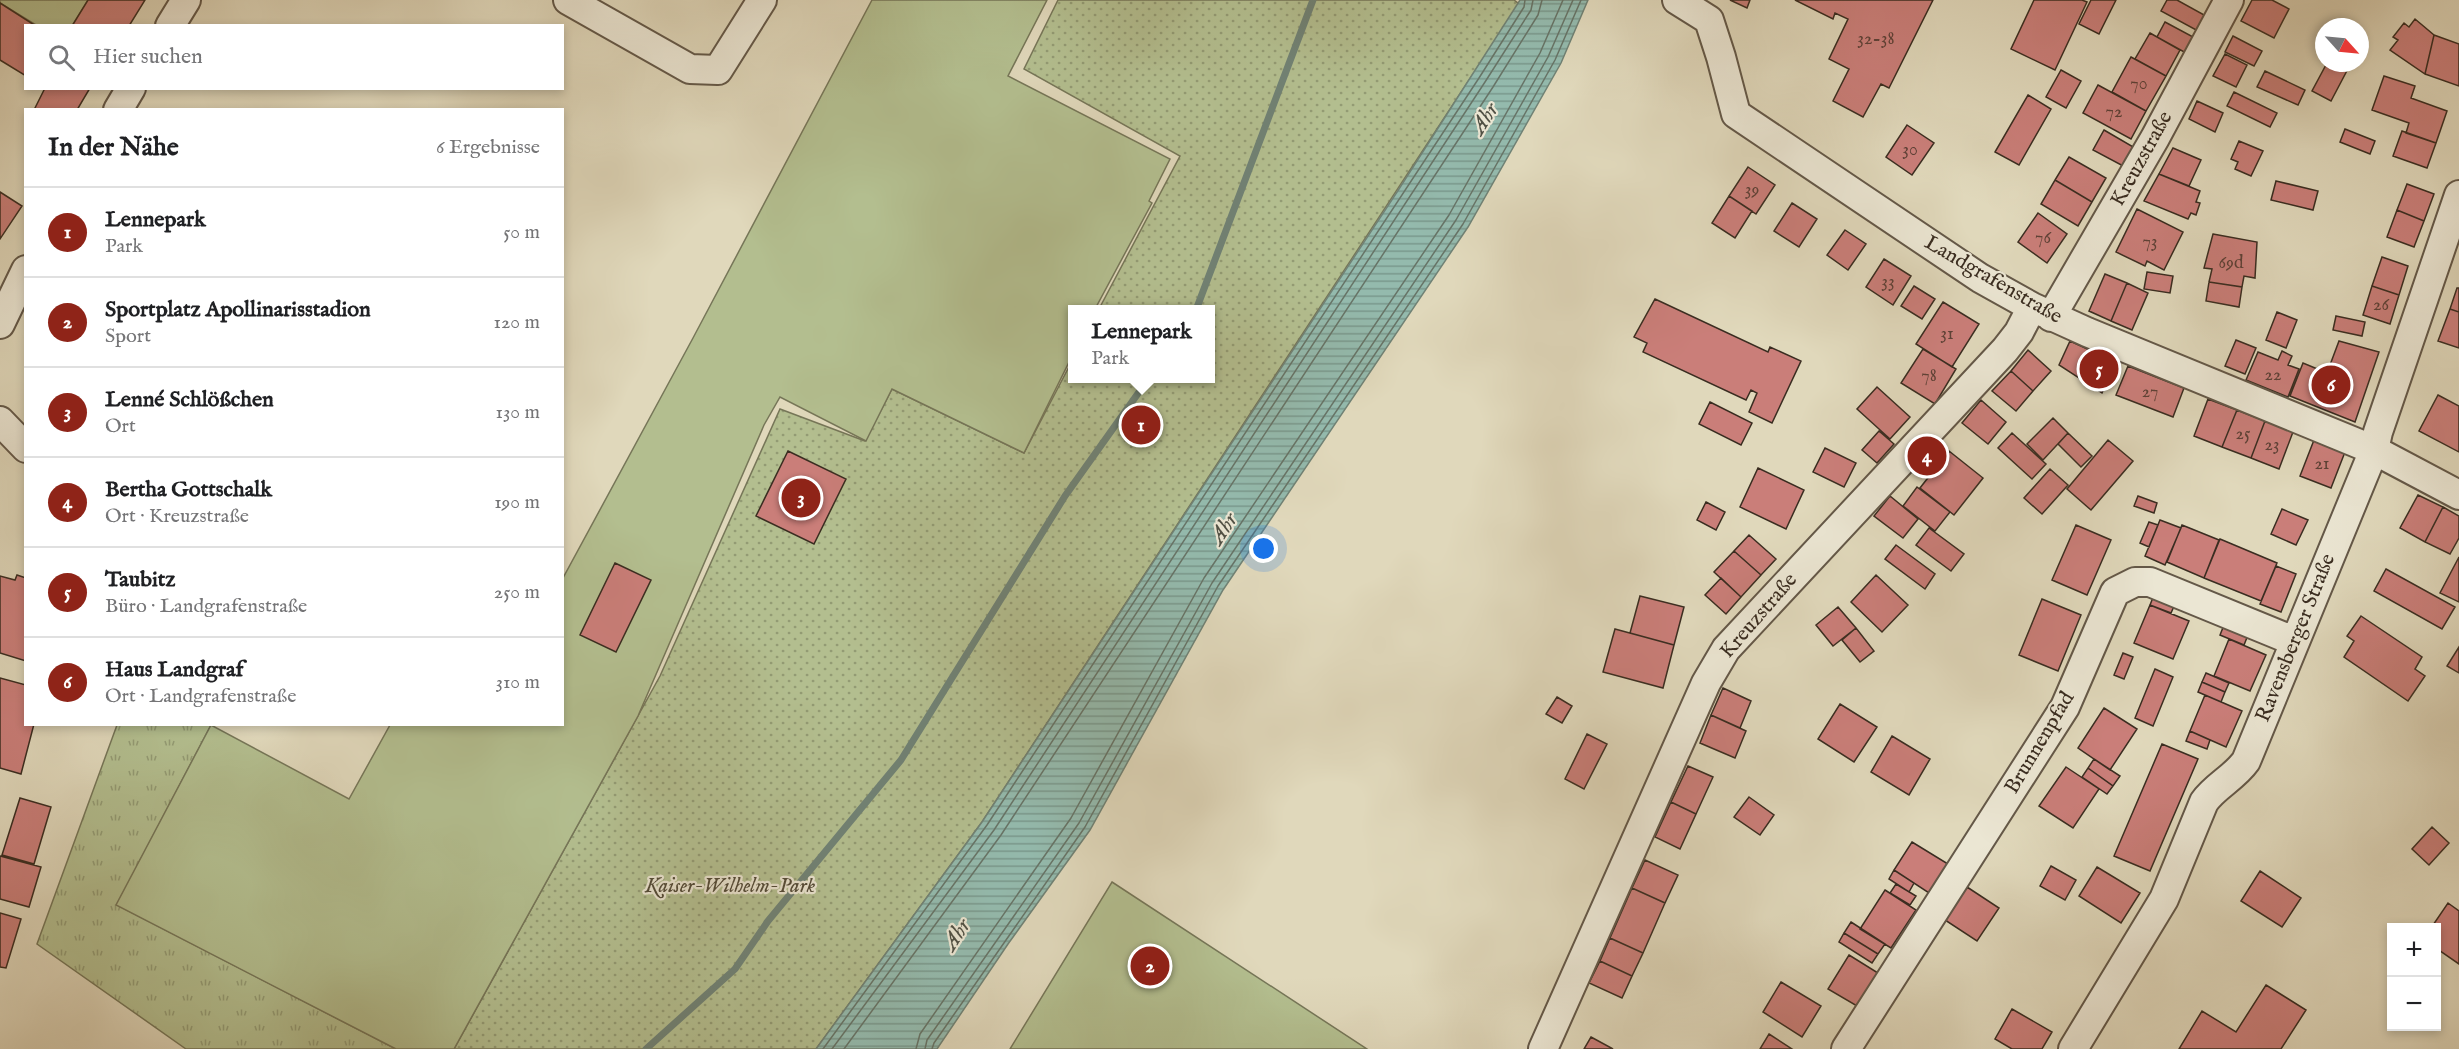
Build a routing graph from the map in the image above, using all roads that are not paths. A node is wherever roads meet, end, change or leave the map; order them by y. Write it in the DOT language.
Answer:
graph roads {
  1 [pos="186,0"];
  2 [pos="568,0"];
  3 [pos="762,0"];
  4 [pos="1677,0"];
  5 [pos="2229,0"];
  6 [pos="171,24"];
  7 [pos="130,90"];
  8 [pos="119,108"];
  9 [pos="2459,195"];
  10 [pos="24,274"];
  11 [pos="2042,312"];
  12 [pos="0,324"];
  13 [pos="0,421"];
  14 [pos="24,446"];
  15 [pos="2374,450"];
  16 [pos="2459,495"];
  17 [pos="2294,641"];
  18 [pos="1543,1049"];
  19 [pos="1846,1049"];
  20 [pos="2073,1049"];
  1 -- 6 [label="street"];
  2 -- 3 [label="street"];
  4 -- 11 [label="street, Landgrafenstraße"];
  5 -- 11 [label="street, Kreuzstraße"];
  7 -- 8 [label="street"];
  9 -- 15 [label="street, Ravensberger Straße"];
  10 -- 12 [label="street"];
  11 -- 15 [label="street, Landgrafenstraße"];
  11 -- 18 [label="street, Kreuzstraße"];
  13 -- 14 [label="street"];
  15 -- 16 [label="street, Landgrafenstraße"];
  15 -- 17 [label="street, Ravensberger Straße"];
  17 -- 19 [label="street, Brunnenpfad"];
  17 -- 20 [label="street, Ravensberger Straße"];
}
